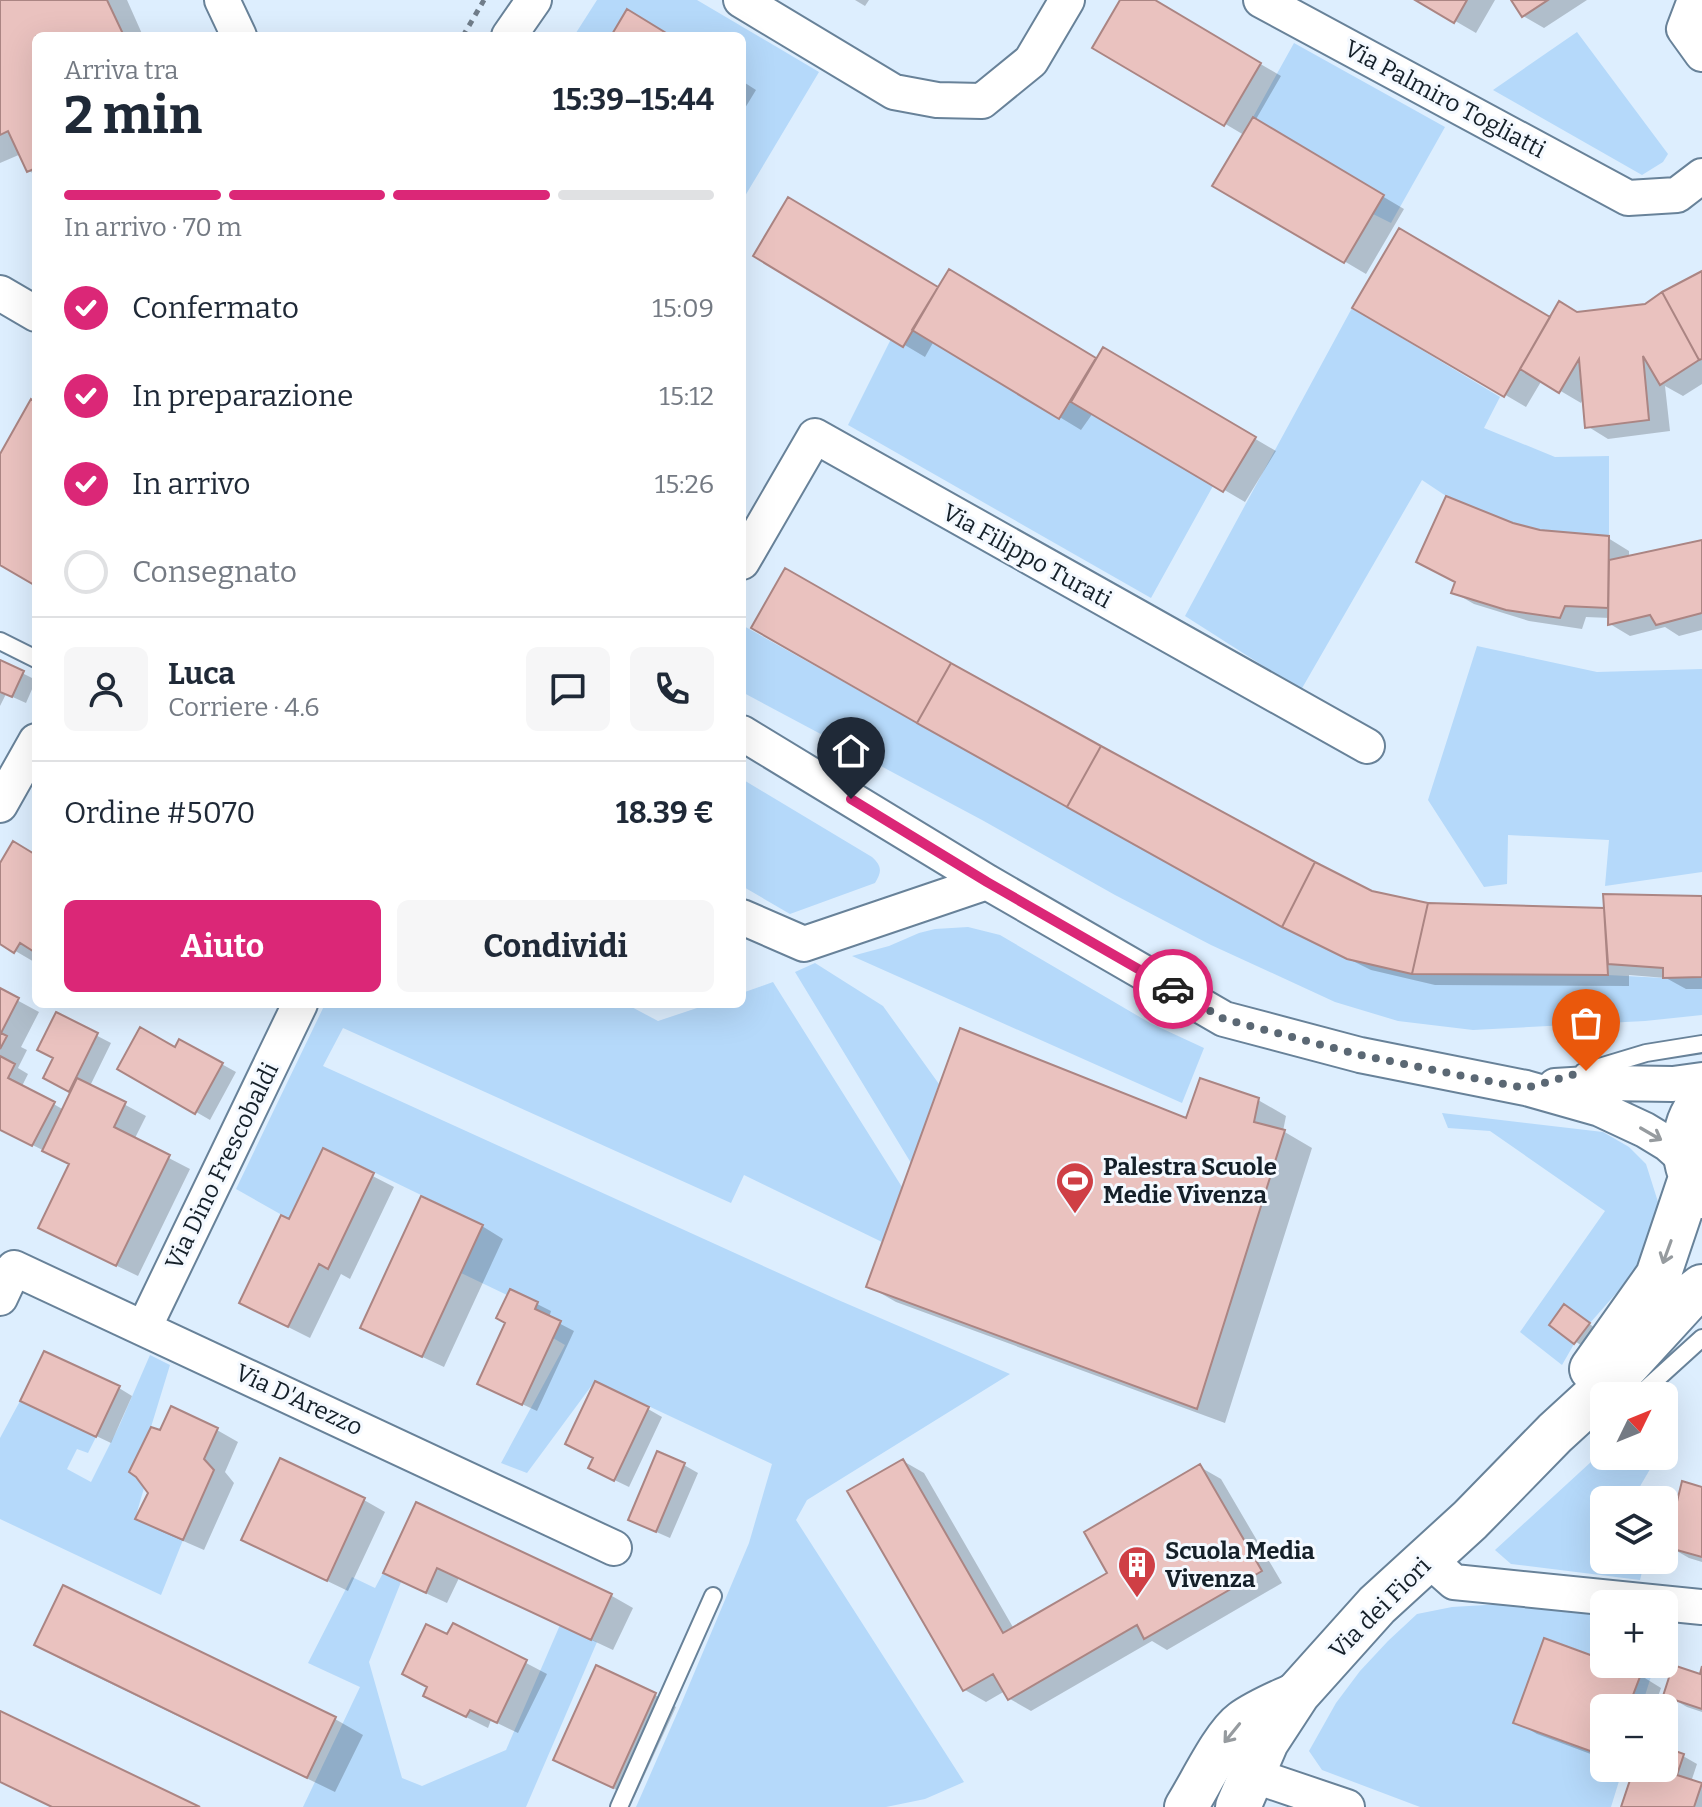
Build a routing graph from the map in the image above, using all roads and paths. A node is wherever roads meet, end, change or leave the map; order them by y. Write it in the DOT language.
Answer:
graph roads {
  1 [pos="222,0"];
  2 [pos="484,0"];
  3 [pos="534,0"];
  4 [pos="741,0"];
  5 [pos="1067,0"];
  6 [pos="1261,0"];
  7 [pos="1695,0"];
  8 [pos="237,32"];
  9 [pos="465,32"];
  10 [pos="512,32"];
  11 [pos="1702,54"];
  12 [pos="1702,176"];
  13 [pos="0,293"];
  14 [pos="32,312"];
  15 [pos="746,555"];
  16 [pos="0,641"];
  17 [pos="32,657"];
  18 [pos="746,735"];
  19 [pos="1367,746"];
  20 [pos="32,748"];
  21 [pos="0,805"];
  22 [pos="987,882"];
  23 [pos="746,919"];
  24 [pos="298,1008"];
  25 [pos="1702,1044"];
  26 [pos="1702,1080"];
  27 [pos="1526,1088"];
  28 [pos="1702,1101"];
  29 [pos="1693,1178"];
  30 [pos="1702,1287"];
  31 [pos="0,1298"];
  32 [pos="144,1328"];
  33 [pos="1702,1338"];
  34 [pos="1653,1382"];
  35 [pos="1573,1426"];
  36 [pos="614,1548"];
  37 [pos="1428,1559"];
  38 [pos="713,1596"];
  39 [pos="1702,1607"];
  40 [pos="1298,1693"];
  41 [pos="1245,1791"];
  42 [pos="619,1807"];
  43 [pos="1186,1807"];
  44 [pos="1347,1807"];
  1 -- 8 [label="street"];
  2 -- 9 [label="path"];
  3 -- 10 [label="street"];
  4 -- 5 [label="street"];
  6 -- 12 [label="street, Via Palmiro Togliatti"];
  7 -- 11 [label="street"];
  13 -- 14 [label="street"];
  15 -- 19 [label="street, Via Filippo Turati"];
  16 -- 17 [label="lane"];
  18 -- 22 [label="street"];
  20 -- 21 [label="street"];
  22 -- 23 [label="street"];
  22 -- 27 [label="street"];
  24 -- 32 [label="street, Via Dino Frescobaldi"];
  25 -- 27 [label="lane"];
  26 -- 27 [label="street"];
  27 -- 29 [label="street, one-way"];
  28 -- 29 [label="main road, Via dei Fiori"];
  29 -- 35 [label="main road, Via dei Fiori, one-way"];
  30 -- 35 [label="main road, Via dei Fiori"];
  31 -- 32 [label="street, Via D'Arezzo"];
  32 -- 36 [label="street, Via D'Arezzo"];
  33 -- 34 [label="lane"];
  35 -- 37 [label="main road, Via dei Fiori"];
  37 -- 39 [label="street"];
  37 -- 40 [label="main road, Via dei Fiori"];
  38 -- 42 [label="lane"];
  40 -- 41 [label="main road, Via dei Fiori"];
  40 -- 43 [label="street, one-way"];
  41 -- 44 [label="street"];
}
